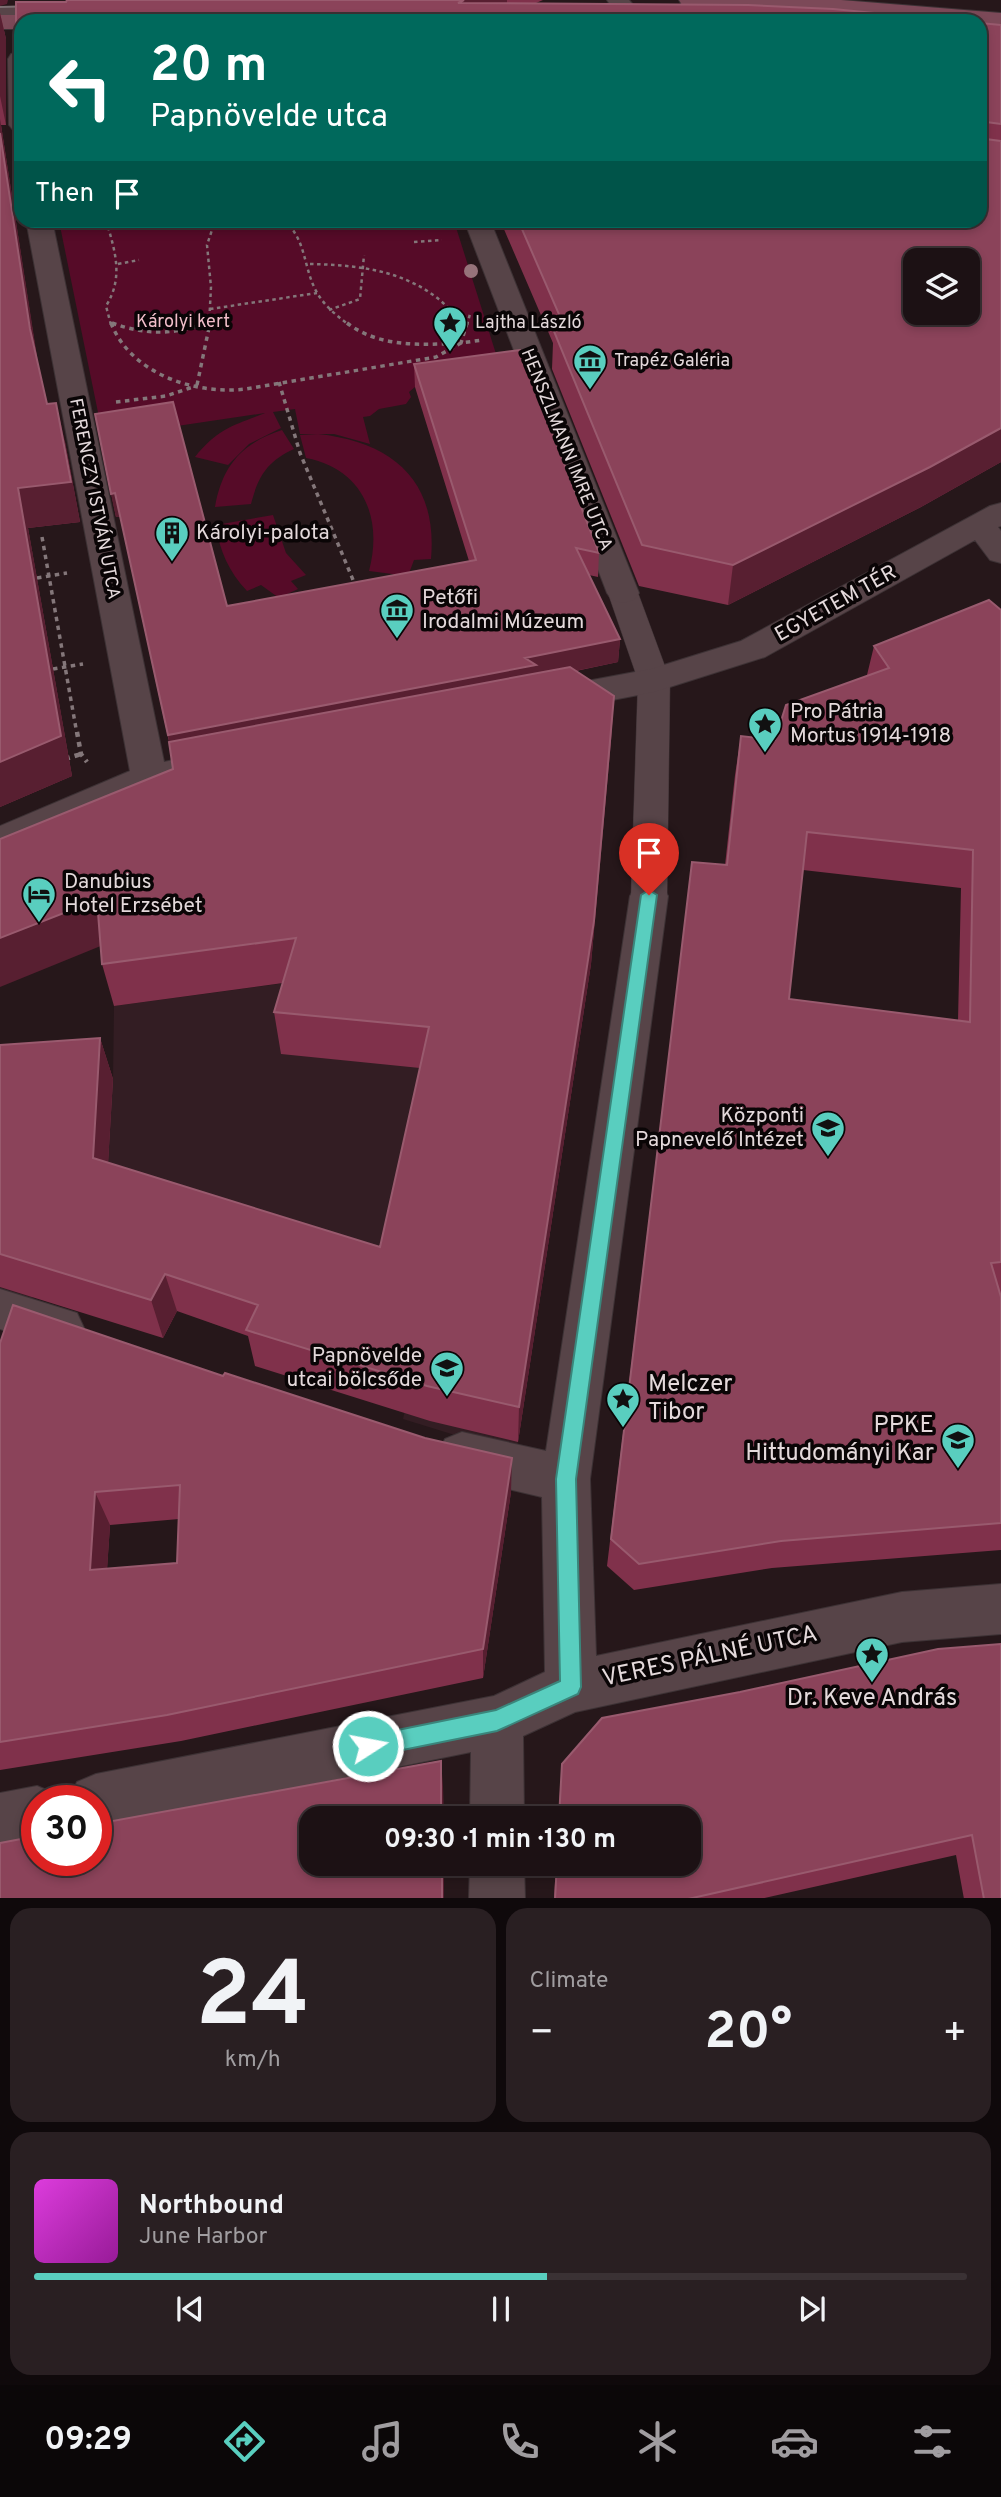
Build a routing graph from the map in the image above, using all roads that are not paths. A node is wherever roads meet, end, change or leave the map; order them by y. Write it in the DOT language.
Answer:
graph roads {
  1 [pos="684,6"];
  2 [pos="68,10"];
  3 [pos="42,14"];
  4 [pos="803,14"];
  5 [pos="929,14"];
  6 [pos="10,19"];
  7 [pos="14,58"];
  8 [pos="41,228"];
  9 [pos="480,228"];
  10 [pos="991,519"];
  11 [pos="1001,553"];
  12 [pos="623,593"];
  13 [pos="654,680"];
  14 [pos="525,705"];
  15 [pos="240,759"];
  16 [pos="149,777"];
  17 [pos="0,841"];
  18 [pos="649,895"];
  19 [pos="4,1324"];
  20 [pos="100,1341"];
  21 [pos="429,1447"];
  22 [pos="566,1479"];
  23 [pos="1001,1609"];
  24 [pos="571,1687"];
  25 [pos="497,1721"];
  26 [pos="112,1798"];
  27 [pos="497,1806"];
  28 [pos="21,1816"];
  29 [pos="0,1820"];
  30 [pos="497,1876"];
  31 [pos="497,1898"];
  1 -- 4 [label="lane"];
  1 -- 5 [label="main road"];
  2 -- 3 [label="lane"];
  6 -- 7 [label="street"];
  8 -- 16 [label="street, FERENCZY ISTVÁN UTCA"];
  9 -- 12 [label="street, HENSZLMANN IMRE UTCA"];
  10 -- 11 [label="street, EGYETEM TÉR"];
  10 -- 13 [label="street, EGYETEM TÉR"];
  12 -- 13 [label="street, HENSZLMANN IMRE UTCA"];
  13 -- 14 [label="street, EGYETEM TÉR"];
  13 -- 18 [label="street"];
  15 -- 16 [label="street"];
  16 -- 17 [label="street"];
  18 -- 22 [label="street"];
  19 -- 20 [label="street"];
  21 -- 22 [label="street"];
  22 -- 24 [label="street"];
  23 -- 24 [label="street, VERES PÁLNÉ UTCA"];
  24 -- 25 [label="street, VERES PÁLNÉ UTCA"];
  25 -- 26 [label="street, VERES PÁLNÉ UTCA"];
  25 -- 27 [label="street"];
  28 -- 29 [label="street"];
  30 -- 31 [label="street"];
}
